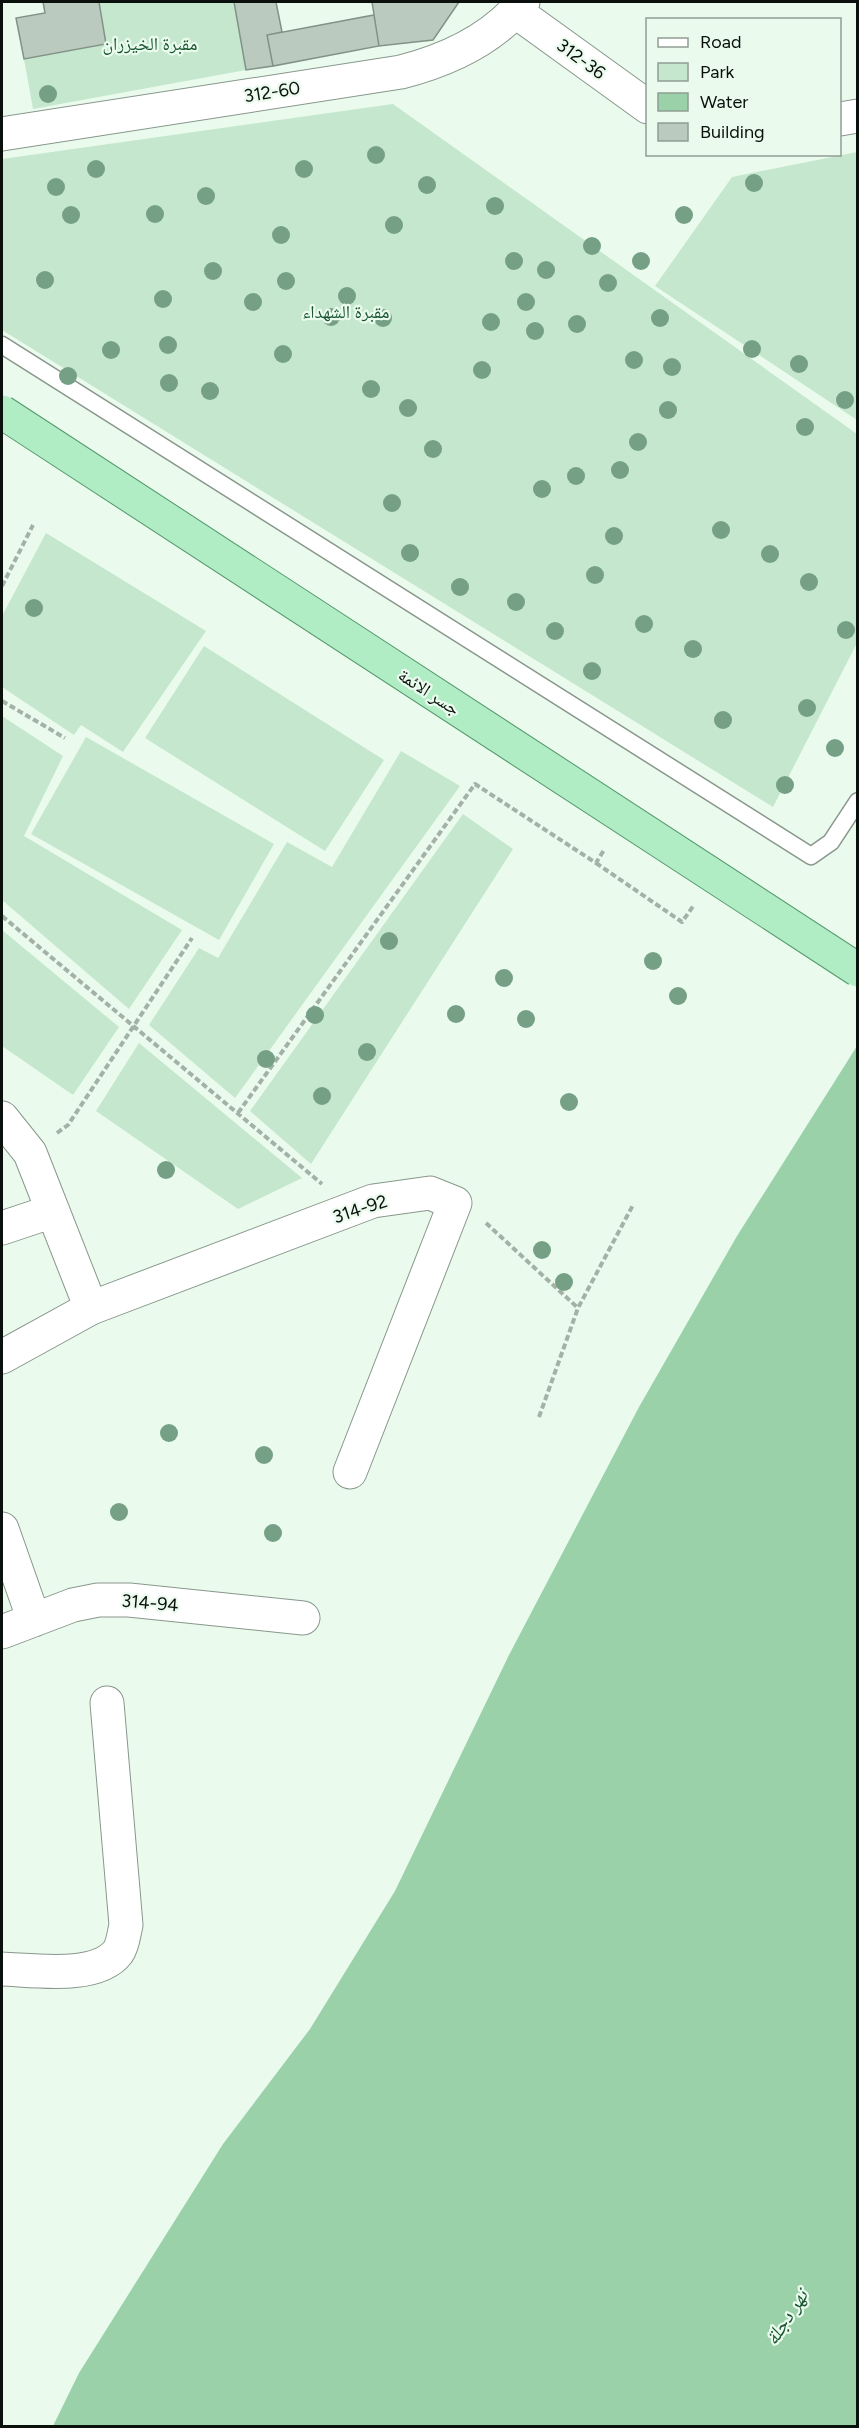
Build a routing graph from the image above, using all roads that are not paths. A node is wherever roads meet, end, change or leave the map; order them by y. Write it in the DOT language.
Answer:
graph roads {
  1 [pos="519,6"];
  2 [pos="646,105"];
  3 [pos="858,116"];
  4 [pos="841,119"];
  5 [pos="2,134"];
  6 [pos="2,345"];
  7 [pos="2,412"];
  8 [pos="858,801"];
  9 [pos="858,970"];
  10 [pos="2,1118"];
  11 [pos="53,1212"];
  12 [pos="2,1228"];
  13 [pos="91,1308"];
  14 [pos="2,1357"];
  15 [pos="351,1472"];
  16 [pos="2,1529"];
  17 [pos="303,1617"];
  18 [pos="34,1620"];
  19 [pos="2,1632"];
  20 [pos="107,1703"];
  21 [pos="2,1969"];
  1 -- 2 [label="street, 312-36"];
  1 -- 5 [label="street, 312-60"];
  3 -- 4 [label="street"];
  6 -- 8 [label="lane"];
  7 -- 9 [label="main road, جسر الائمة, bridge"];
  10 -- 11 [label="street"];
  11 -- 12 [label="street"];
  11 -- 13 [label="street"];
  13 -- 14 [label="street, 314-92"];
  13 -- 15 [label="street, 314-92"];
  16 -- 18 [label="street"];
  17 -- 18 [label="street, 314-94"];
  18 -- 19 [label="street, 314-94"];
  20 -- 21 [label="street"];
}
